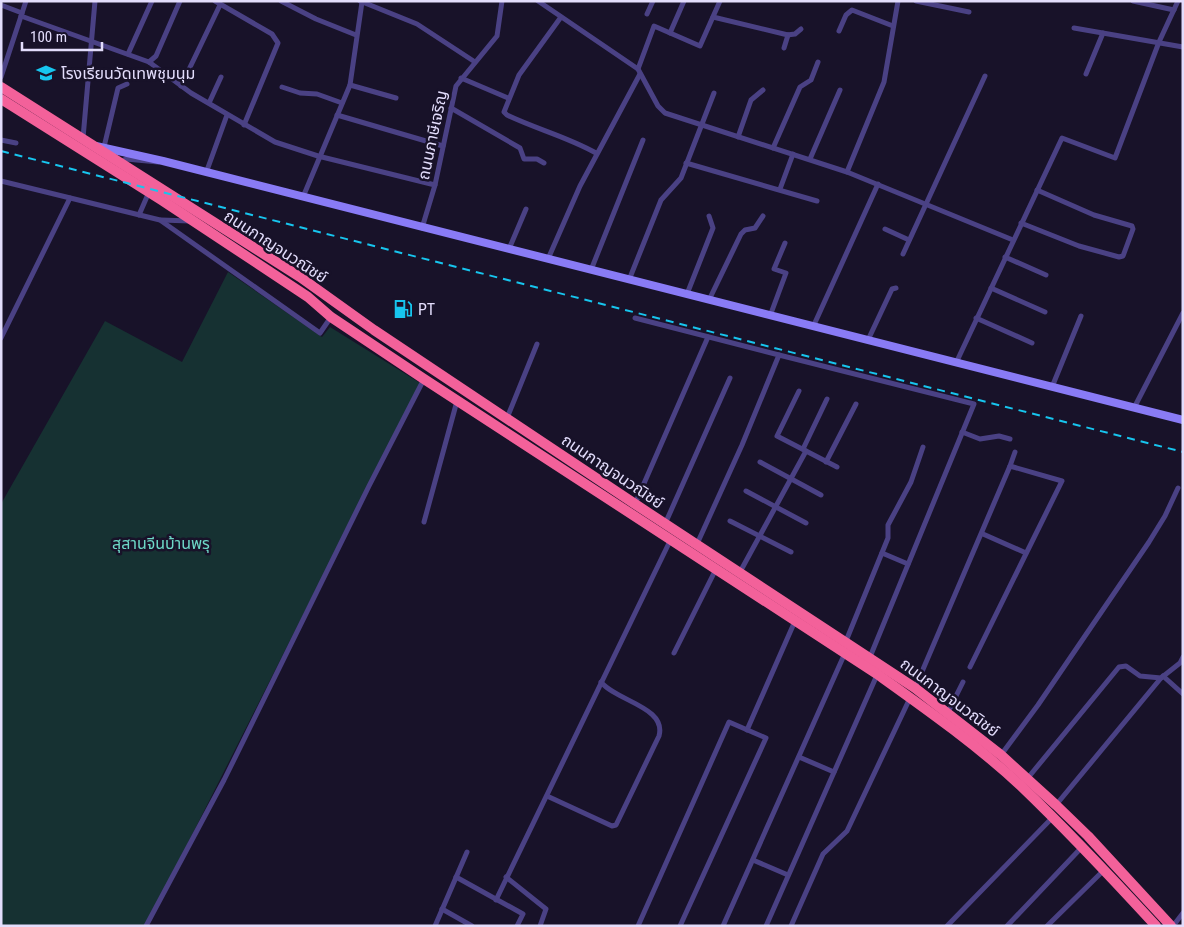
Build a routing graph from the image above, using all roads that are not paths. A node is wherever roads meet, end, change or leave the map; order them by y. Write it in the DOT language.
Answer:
graph roads {
  1 [pos="26,1"];
  2 [pos="95,1"];
  3 [pos="152,1"];
  4 [pos="180,1"];
  5 [pos="214,1"];
  6 [pos="281,1"];
  7 [pos="502,1"];
  8 [pos="538,1"];
  9 [pos="653,1"];
  10 [pos="684,1"];
  11 [pos="720,1"];
  12 [pos="898,1"];
  13 [pos="916,1"];
  14 [pos="1134,1"];
  15 [pos="1178,1"];
  16 [pos="361,2"];
  17 [pos="1,5"];
  18 [pos="220,5"];
  19 [pos="1174,10"];
  20 [pos="969,12"];
  21 [pos="22,14"];
  22 [pos="647,14"];
  23 [pos="714,17"];
  24 [pos="561,18"];
  25 [pos="893,26"];
  26 [pos="1074,28"];
  27 [pos="801,29"];
  28 [pos="839,30"];
  29 [pos="670,33"];
  30 [pos="1102,33"];
  31 [pos="356,35"];
  32 [pos="787,35"];
  33 [pos="92,40"];
  34 [pos="1160,42"];
  35 [pos="1183,47"];
  36 [pos="784,48"];
  37 [pos="128,54"];
  38 [pos="149,62"];
  39 [pos="475,62"];
  40 [pos="818,62"];
  41 [pos="639,71"];
  42 [pos="1086,74"];
  43 [pos="985,76"];
  44 [pos="1,77"];
  45 [pos="221,77"];
  46 [pos="460,78"];
  47 [pos="127,84"];
  48 [pos="350,85"];
  49 [pos="181,86"];
  50 [pos="282,87"];
  51 [pos="1,88"];
  52 [pos="763,90"];
  53 [pos="840,90"];
  54 [pos="714,94"];
  55 [pos="396,98"];
  56 [pos="508,98"];
  57 [pos="1,99"];
  58 [pos="209,103"];
  59 [pos="342,103"];
  60 [pos="451,108"];
  61 [pos="337,114"];
  62 [pos="227,115"];
  63 [pos="244,125"];
  64 [pos="701,126"];
  65 [pos="738,137"];
  66 [pos="83,139"];
  67 [pos="1,140"];
  68 [pos="642,140"];
  69 [pos="16,143"];
  70 [pos="99,146"];
  71 [pos="443,146"];
  72 [pos="773,148"];
  73 [pos="596,153"];
  74 [pos="793,154"];
  75 [pos="318,156"];
  76 [pos="810,159"];
  77 [pos="163,161"];
  78 [pos="118,162"];
  79 [pos="544,163"];
  80 [pos="686,163"];
  81 [pos="847,172"];
  82 [pos="206,173"];
  83 [pos="1,181"];
  84 [pos="878,184"];
  85 [pos="434,185"];
  86 [pos="151,189"];
  87 [pos="780,189"];
  88 [pos="1037,190"];
  89 [pos="303,197"];
  90 [pos="70,198"];
  91 [pos="817,201"];
  92 [pos="926,204"];
  93 [pos="526,209"];
  94 [pos="139,214"];
  95 [pos="709,216"];
  96 [pos="763,216"];
  97 [pos="160,220"];
  98 [pos="192,221"];
  99 [pos="1021,223"];
  100 [pos="422,228"];
  101 [pos="885,229"];
  102 [pos="910,240"];
  103 [pos="1013,240"];
  104 [pos="785,243"];
  105 [pos="509,249"];
  106 [pos="903,254"];
  107 [pos="1005,257"];
  108 [pos="548,259"];
  109 [pos="590,270"];
  110 [pos="1046,275"];
  111 [pos="300,278"];
  112 [pos="628,280"];
  113 [pos="293,288"];
  114 [pos="896,288"];
  115 [pos="991,288"];
  116 [pos="687,294"];
  117 [pos="709,300"];
  118 [pos="1045,312"];
  119 [pos="1183,313"];
  120 [pos="770,316"];
  121 [pos="1080,316"];
  122 [pos="331,317"];
  123 [pos="635,318"];
  124 [pos="976,318"];
  125 [pos="813,327"];
  126 [pos="708,337"];
  127 [pos="1,338"];
  128 [pos="868,340"];
  129 [pos="1032,343"];
  130 [pos="537,344"];
  131 [pos="779,355"];
  132 [pos="956,363"];
  133 [pos="730,378"];
  134 [pos="424,379"];
  135 [pos="1052,387"];
  136 [pos="799,391"];
  137 [pos="827,399"];
  138 [pos="457,401"];
  139 [pos="856,404"];
  140 [pos="1134,408"];
  141 [pos="507,418"];
  142 [pos="1183,420"];
  143 [pos="962,432"];
  144 [pos="1010,439"];
  145 [pos="923,447"];
  146 [pos="804,450"];
  147 [pos="1015,452"];
  148 [pos="760,462"];
  149 [pos="826,462"];
  150 [pos="1010,466"];
  151 [pos="837,467"];
  152 [pos="791,479"];
  153 [pos="1178,488"];
  154 [pos="746,491"];
  155 [pos="821,495"];
  156 [pos="635,504"];
  157 [pos="776,507"];
  158 [pos="730,521"];
  159 [pos="424,522"];
  160 [pos="806,523"];
  161 [pos="665,524"];
  162 [pos="983,534"];
  163 [pos="760,537"];
  164 [pos="670,541"];
  165 [pos="697,544"];
  166 [pos="791,552"];
  167 [pos="882,553"];
  168 [pos="1026,553"];
  169 [pos="908,564"];
  170 [pos="715,571"];
  171 [pos="740,572"];
  172 [pos="795,621"];
  173 [pos="848,642"];
  174 [pos="674,653"];
  175 [pos="845,653"];
  176 [pos="870,657"];
  177 [pos="1183,657"];
  178 [pos="970,667"];
  179 [pos="877,674"];
  180 [pos="1162,677"];
  181 [pos="601,682"];
  182 [pos="963,682"];
  183 [pos="915,688"];
  184 [pos="1183,694"];
  185 [pos="910,698"];
  186 [pos="948,712"];
  187 [pos="747,730"];
  188 [pos="1001,755"];
  189 [pos="799,757"];
  190 [pos="834,772"];
  191 [pos="1027,779"];
  192 [pos="547,796"];
  193 [pos="1056,805"];
  194 [pos="1052,818"];
  195 [pos="1082,847"];
  196 [pos="467,852"];
  197 [pos="753,860"];
  198 [pos="1104,870"];
  199 [pos="788,876"];
  200 [pos="456,877"];
  201 [pos="506,877"];
  202 [pos="1135,896"];
  203 [pos="496,900"];
  204 [pos="442,909"];
  205 [pos="1183,913"];
  206 [pos="146,926"];
  207 [pos="435,926"];
  208 [pos="472,926"];
  209 [pos="517,926"];
  210 [pos="540,926"];
  211 [pos="638,926"];
  212 [pos="680,926"];
  213 [pos="723,926"];
  214 [pos="766,926"];
  215 [pos="791,926"];
  216 [pos="947,926"];
  217 [pos="1007,926"];
  218 [pos="1047,926"];
  219 [pos="1156,926"];
  220 [pos="1172,926"];
  1 -- 21 [label="street"];
  2 -- 33 [label="street"];
  3 -- 37 [label="street"];
  4 -- 38 [label="street"];
  5 -- 18 [label="street"];
  6 -- 31 [label="street"];
  7 -- 39 [label="street, ถนนภาษีเจริญ"];
  8 -- 24 [label="street"];
  9 -- 22 [label="street"];
  10 -- 29 [label="street"];
  11 -- 23 [label="street"];
  12 -- 25 [label="street"];
  13 -- 20 [label="street"];
  14 -- 19 [label="street"];
  15 -- 19 [label="street"];
  16 -- 31 [label="street"];
  16 -- 39 [label="street"];
  17 -- 21 [label="street"];
  18 -- 49 [label="street"];
  18 -- 63 [label="street"];
  19 -- 34 [label="street"];
  21 -- 33 [label="street"];
  21 -- 44 [label="street"];
  23 -- 29 [label="street"];
  23 -- 32 [label="street"];
  24 -- 41 [label="street"];
  24 -- 56 [label="street"];
  25 -- 28 [label="street"];
  25 -- 81 [label="street"];
  26 -- 30 [label="street"];
  27 -- 32 [label="street"];
  29 -- 41 [label="street"];
  30 -- 34 [label="street"];
  30 -- 42 [label="street"];
  31 -- 48 [label="street"];
  32 -- 36 [label="street"];
  33 -- 37 [label="street"];
  33 -- 66 [label="street"];
  34 -- 35 [label="street"];
  34 -- 88 [label="street"];
  37 -- 38 [label="street"];
  38 -- 49 [label="street"];
  39 -- 46 [label="street, ถนนภาษีเจริญ"];
  40 -- 72 [label="street"];
  41 -- 64 [label="street"];
  41 -- 73 [label="street"];
  43 -- 92 [label="street"];
  45 -- 58 [label="street"];
  46 -- 56 [label="street"];
  46 -- 60 [label="street, ถนนภาษีเจริญ"];
  47 -- 70 [label="street"];
  48 -- 55 [label="street"];
  48 -- 59 [label="street"];
  49 -- 58 [label="street"];
  50 -- 59 [label="street"];
  51 -- 66 [label="highway, ถนนกาญจนวณิชย์"];
  52 -- 65 [label="street"];
  53 -- 76 [label="street"];
  54 -- 64 [label="street"];
  56 -- 73 [label="street"];
  57 -- 86 [label="highway, ถนนกาญจนวณิชย์"];
  58 -- 62 [label="street"];
  59 -- 61 [label="street"];
  60 -- 71 [label="street, ถนนภาษีเจริญ"];
  60 -- 79 [label="street"];
  61 -- 71 [label="street"];
  61 -- 75 [label="street"];
  62 -- 63 [label="street"];
  62 -- 82 [label="street"];
  63 -- 75 [label="street"];
  64 -- 65 [label="street"];
  64 -- 80 [label="street"];
  65 -- 72 [label="street"];
  66 -- 70 [label="highway, ถนนกาญจนวณิชย์"];
  67 -- 69 [label="street"];
  68 -- 109 [label="street"];
  70 -- 77 [label="street"];
  70 -- 78 [label="highway, ถนนกาญจนวณิชย์"];
  71 -- 85 [label="street, ถนนภาษีเจริญ"];
  72 -- 74 [label="street"];
  73 -- 108 [label="street"];
  74 -- 76 [label="street"];
  74 -- 87 [label="street"];
  75 -- 85 [label="street"];
  75 -- 89 [label="street"];
  76 -- 81 [label="street"];
  77 -- 78 [label="street"];
  77 -- 82 [label="street"];
  78 -- 86 [label="highway, ถนนกาญจนวณิชย์"];
  80 -- 87 [label="street"];
  80 -- 112 [label="street"];
  81 -- 84 [label="street"];
  82 -- 89 [label="street"];
  83 -- 90 [label="street"];
  84 -- 92 [label="street"];
  84 -- 125 [label="street"];
  85 -- 100 [label="street, ถนนภาษีเจริญ"];
  86 -- 94 [label="street"];
  86 -- 98 [label="highway, ถนนกาญจนวณิชย์"];
  86 -- 111 [label="highway, ถนนกาญจนวณิชย์"];
  87 -- 91 [label="street"];
  88 -- 99 [label="street"];
  88 -- 99 [label="street"];
  89 -- 100 [label="street"];
  90 -- 94 [label="street"];
  90 -- 127 [label="street"];
  92 -- 102 [label="street"];
  92 -- 103 [label="street"];
  93 -- 105 [label="street"];
  94 -- 97 [label="street"];
  95 -- 116 [label="street"];
  96 -- 117 [label="street"];
  97 -- 98 [label="street"];
  97 -- 122 [label="street"];
  98 -- 113 [label="highway, ถนนกาญจนวณิชย์"];
  99 -- 103 [label="street"];
  100 -- 105 [label="street"];
  101 -- 102 [label="street"];
  102 -- 106 [label="street"];
  103 -- 107 [label="street"];
  104 -- 120 [label="street"];
  105 -- 108 [label="street"];
  107 -- 110 [label="street"];
  107 -- 115 [label="street"];
  108 -- 109 [label="street"];
  109 -- 112 [label="street"];
  111 -- 113 [label="highway"];
  111 -- 141 [label="highway, ถนนกาญจนวณิชย์"];
  112 -- 116 [label="street"];
  113 -- 122 [label="highway, ถนนกาญจนวณิชย์"];
  114 -- 128 [label="street"];
  115 -- 118 [label="street"];
  115 -- 124 [label="street"];
  116 -- 117 [label="street"];
  117 -- 120 [label="street"];
  119 -- 140 [label="street"];
  120 -- 125 [label="street"];
  121 -- 135 [label="street"];
  122 -- 134 [label="highway, ถนนกาญจนวณิชย์"];
  123 -- 126 [label="street"];
  124 -- 129 [label="street"];
  124 -- 132 [label="street"];
  125 -- 128 [label="street"];
  126 -- 131 [label="street"];
  126 -- 156 [label="street"];
  128 -- 132 [label="street"];
  130 -- 141 [label="street"];
  131 -- 143 [label="street"];
  131 -- 165 [label="street"];
  132 -- 135 [label="street"];
  133 -- 161 [label="street"];
  134 -- 138 [label="highway, ถนนกาญจนวณิชย์"];
  134 -- 206 [label="street"];
  135 -- 140 [label="street"];
  136 -- 146 [label="street"];
  137 -- 146 [label="street"];
  138 -- 159 [label="street"];
  138 -- 164 [label="highway, ถนนกาญจนวณิชย์"];
  139 -- 149 [label="street"];
  140 -- 142 [label="street"];
  141 -- 156 [label="highway, ถนนกาญจนวณิชย์"];
  143 -- 144 [label="street"];
  143 -- 169 [label="street"];
  145 -- 167 [label="street"];
  146 -- 149 [label="street"];
  146 -- 152 [label="street"];
  147 -- 150 [label="street"];
  148 -- 152 [label="street"];
  149 -- 151 [label="street"];
  150 -- 162 [label="street"];
  150 -- 168 [label="street"];
  152 -- 155 [label="street"];
  152 -- 157 [label="street"];
  153 -- 188 [label="street"];
  154 -- 157 [label="street"];
  156 -- 161 [label="highway, ถนนกาญจนวณิชย์"];
  157 -- 160 [label="street"];
  157 -- 163 [label="street"];
  158 -- 163 [label="street"];
  161 -- 165 [label="highway, ถนนกาญจนวณิชย์"];
  162 -- 168 [label="street"];
  162 -- 183 [label="street"];
  163 -- 166 [label="street"];
  163 -- 171 [label="street"];
  164 -- 170 [label="highway, ถนนกาญจนวณิชย์"];
  164 -- 181 [label="street"];
  165 -- 171 [label="highway, ถนนกาญจนวณิชย์"];
  167 -- 169 [label="street"];
  167 -- 173 [label="street"];
  168 -- 178 [label="street"];
  169 -- 176 [label="street"];
  170 -- 172 [label="highway, ถนนกาญจนวณิชย์"];
  170 -- 174 [label="street"];
  171 -- 173 [label="highway, ถนนกาญจนวณิชย์"];
  172 -- 175 [label="highway, ถนนกาญจนวณิชย์"];
  172 -- 187 [label="street"];
  173 -- 175 [label="street"];
  173 -- 176 [label="highway, ถนนกาญจนวณิชย์"];
  175 -- 179 [label="highway, ถนนกาญจนวณิชย์"];
  175 -- 189 [label="street"];
  176 -- 183 [label="highway, ถนนกาญจนวณิชย์"];
  177 -- 180 [label="street"];
  179 -- 185 [label="highway, ถนนกาญจนวณิชย์"];
  179 -- 190 [label="street"];
  180 -- 184 [label="street"];
  180 -- 191 [label="street"];
  180 -- 193 [label="street"];
  181 -- 192 [label="street"];
  181 -- 192 [label="street"];
  182 -- 186 [label="street"];
  183 -- 186 [label="highway, ถนนกาญจนวณิชย์"];
  185 -- 194 [label="highway, ถนนกาญจนวณิชย์"];
  185 -- 215 [label="street"];
  186 -- 188 [label="highway, ถนนกาญจนวณิชย์"];
  187 -- 211 [label="street"];
  187 -- 212 [label="street"];
  188 -- 191 [label="highway, ถนนกาญจนวณิชย์"];
  189 -- 190 [label="street"];
  189 -- 197 [label="street"];
  190 -- 199 [label="street"];
  191 -- 193 [label="highway, ถนนกาญจนวณิชย์"];
  192 -- 201 [label="street"];
  193 -- 202 [label="highway, ถนนกาญจนวณิชย์"];
  194 -- 195 [label="highway, ถนนกาญจนวณิชย์"];
  194 -- 216 [label="street"];
  195 -- 198 [label="highway, ถนนกาญจนวณิชย์"];
  195 -- 217 [label="street"];
  196 -- 200 [label="street"];
  197 -- 199 [label="street"];
  197 -- 213 [label="street"];
  198 -- 202 [label="highway, ถนนกาญจนวณิชย์"];
  198 -- 218 [label="street"];
  199 -- 214 [label="street"];
  200 -- 203 [label="street"];
  200 -- 204 [label="street"];
  201 -- 203 [label="street"];
  201 -- 210 [label="street"];
  202 -- 219 [label="highway, ถนนกาญจนวณิชย์"];
  202 -- 220 [label="highway, ถนนกาญจนวณิชย์"];
  203 -- 209 [label="street"];
  204 -- 207 [label="street"];
  204 -- 208 [label="street"];
  205 -- 220 [label="street"];
}
